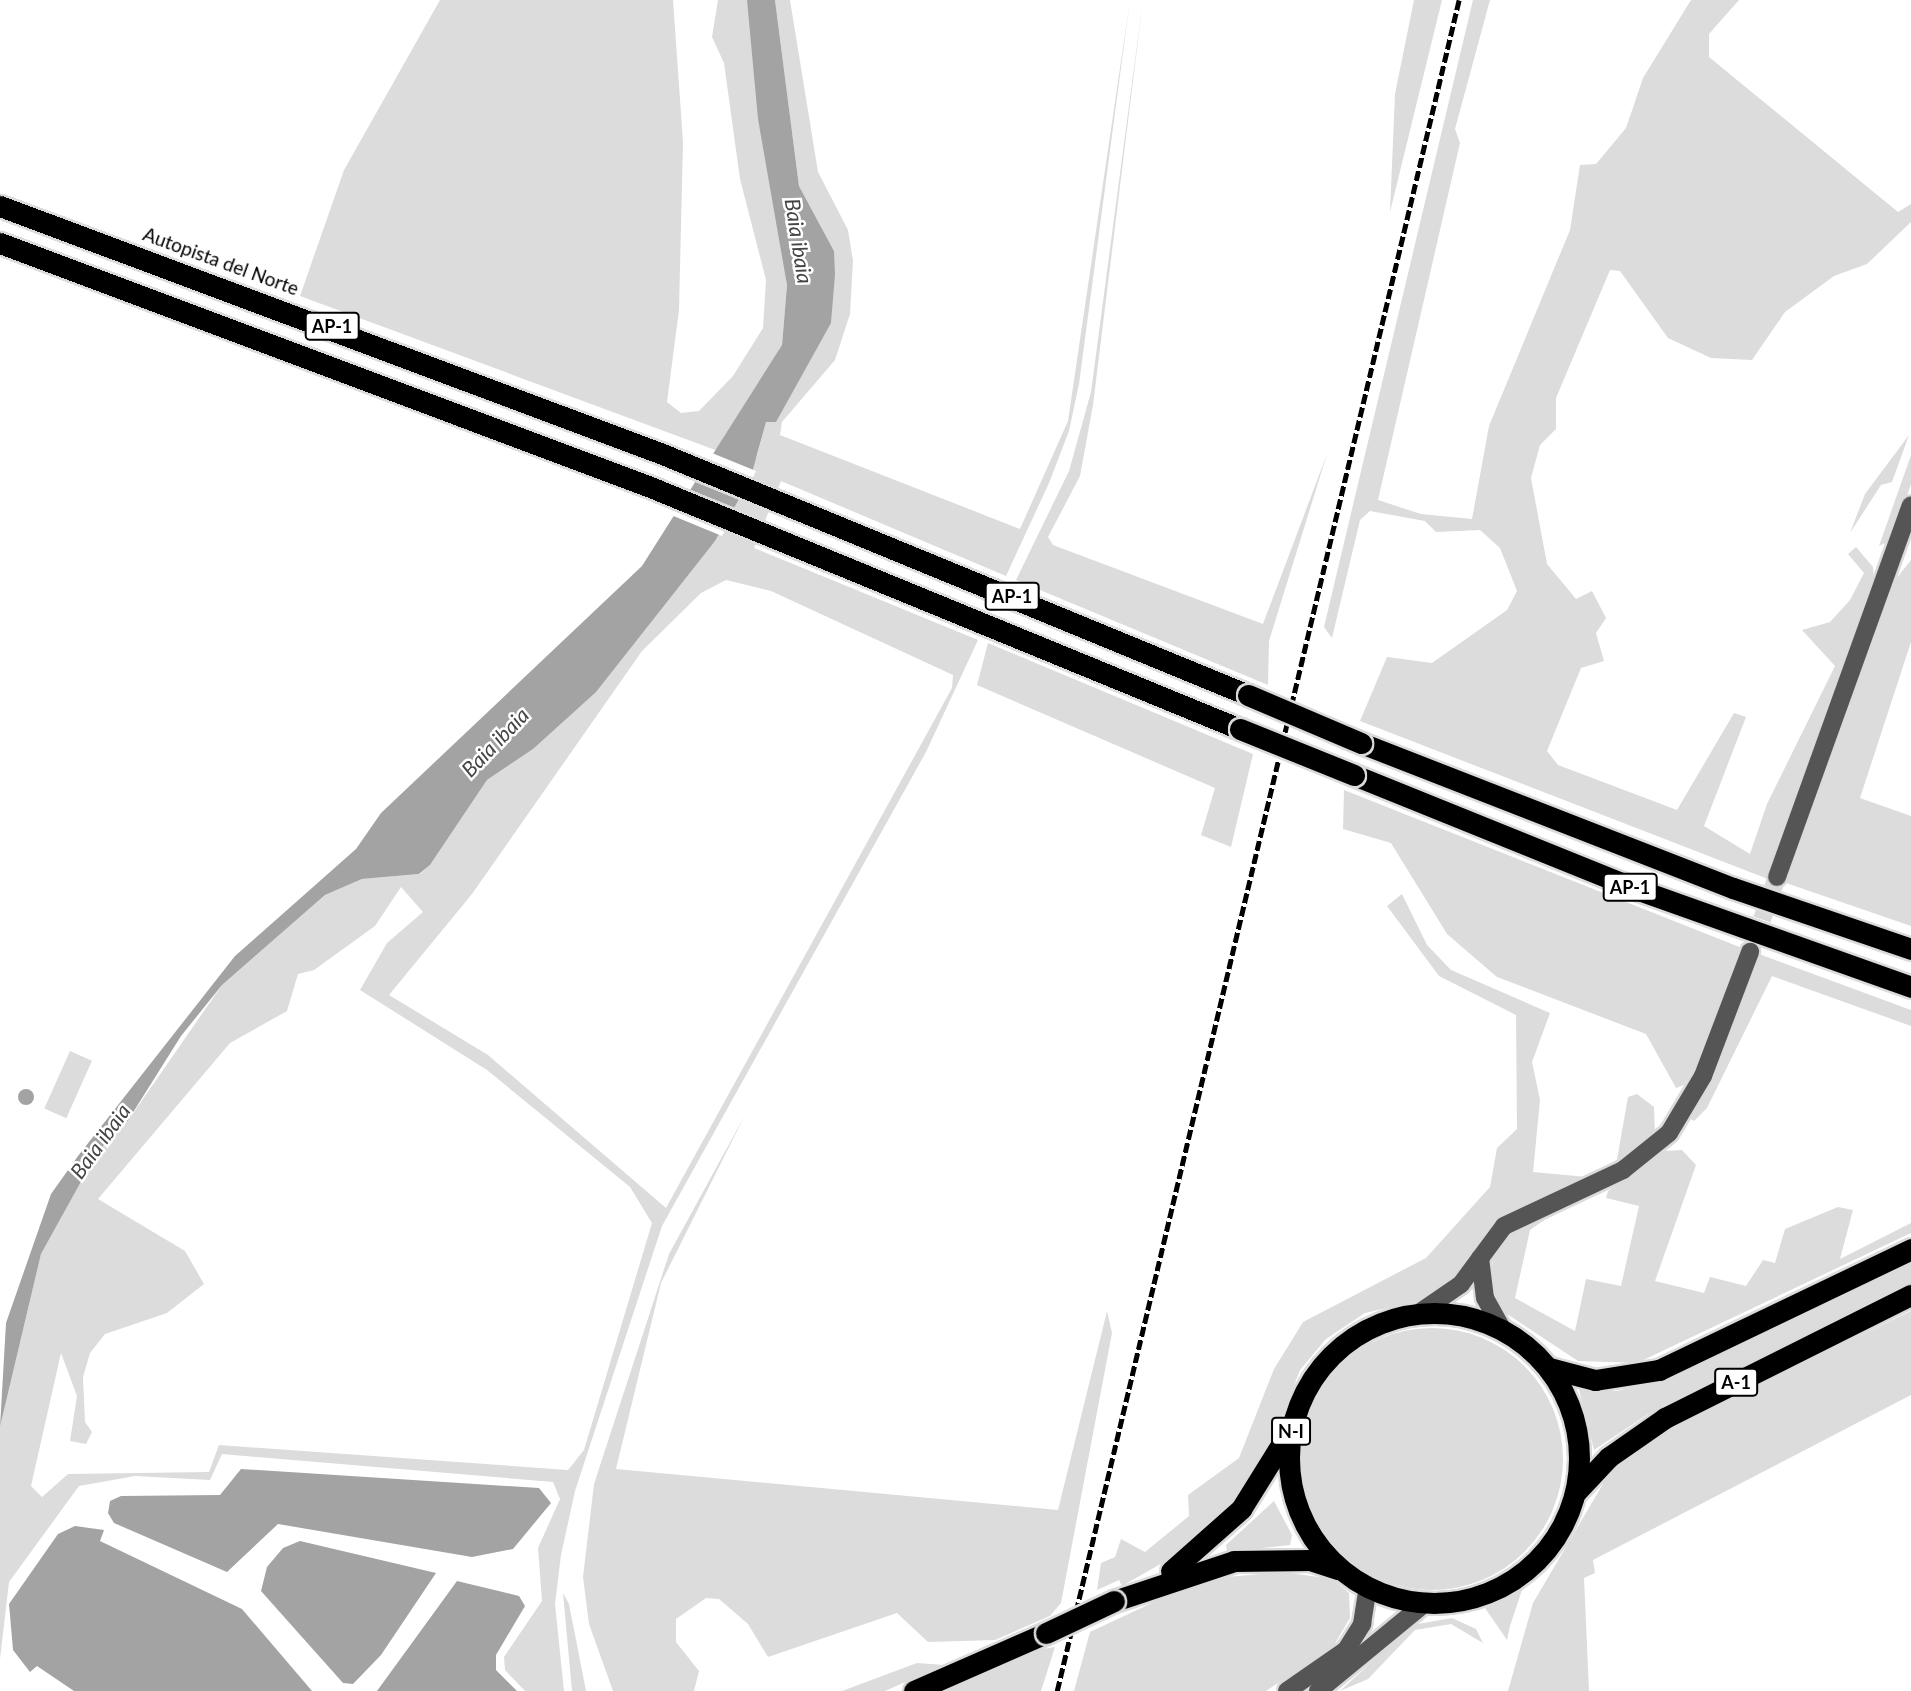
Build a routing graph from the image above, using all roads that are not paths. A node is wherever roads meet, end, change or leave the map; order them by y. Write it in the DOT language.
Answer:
graph roads {
  1 [pos="0,205"];
  2 [pos="0,243"];
  3 [pos="1910,509"];
  4 [pos="1777,877"];
  5 [pos="1911,949"];
  6 [pos="1750,952"];
  7 [pos="1911,987"];
  8 [pos="1911,1249"];
  9 [pos="1480,1258"];
  10 [pos="1911,1296"];
  11 [pos="1419,1313"];
  12 [pos="1503,1330"];
  13 [pos="1549,1368"];
  14 [pos="1292,1427"];
  15 [pos="1576,1492"];
  16 [pos="1343,1571"];
  17 [pos="1155,1583"];
  18 [pos="1368,1587"];
  19 [pos="1425,1603"];
  20 [pos="914,1691"];
  21 [pos="1287,1691"];
  22 [pos="1318,1691"];
  1 -- 5 [label="highway, Autopista del Norte / AP-1, bridge"];
  2 -- 7 [label="highway, AP-1, bridge"];
  3 -- 4 [label="street"];
  6 -- 9 [label="street"];
  8 -- 13 [label="highway, A-1"];
  9 -- 11 [label="street"];
  9 -- 12 [label="street"];
  10 -- 15 [label="highway, A-1"];
  11 -- 12 [label="highway, N-I"];
  11 -- 14 [label="highway, N-I"];
  12 -- 13 [label="highway, N-I"];
  13 -- 15 [label="highway, N-I"];
  14 -- 16 [label="highway, N-I"];
  14 -- 17 [label="highway, N-I"];
  15 -- 19 [label="highway, N-I"];
  16 -- 17 [label="highway, N-I"];
  16 -- 18 [label="highway, N-I"];
  17 -- 20 [label="highway, N-I, bridge"];
  18 -- 19 [label="highway, N-I"];
  18 -- 21 [label="street"];
  19 -- 22 [label="street"];
}
